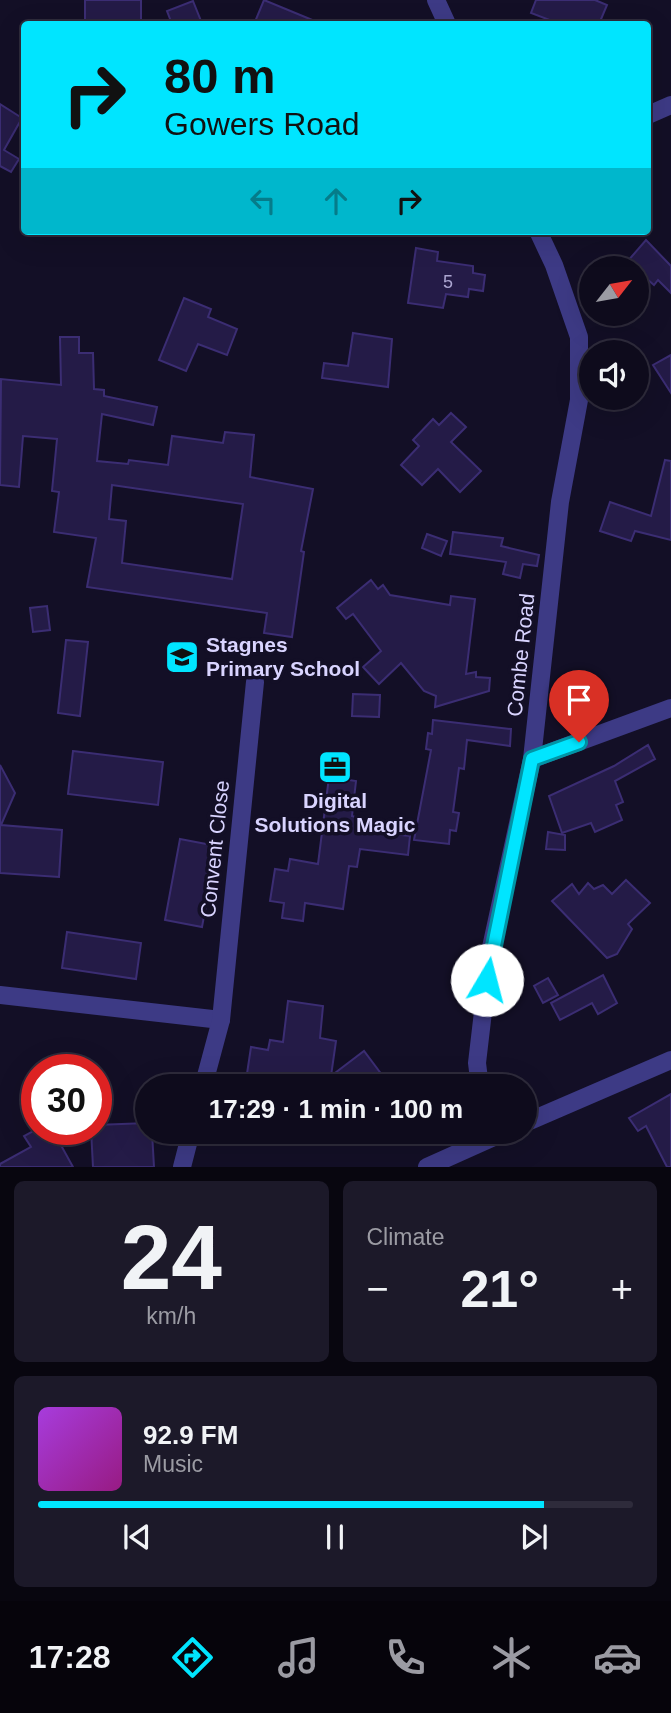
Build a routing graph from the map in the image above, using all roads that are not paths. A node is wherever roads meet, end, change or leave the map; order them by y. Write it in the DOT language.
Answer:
graph roads {
  1 [pos="436,0"];
  2 [pos="446,21"];
  3 [pos="671,105"];
  4 [pos="651,113"];
  5 [pos="540,235"];
  6 [pos="255,682"];
  7 [pos="671,708"];
  8 [pos="532,759"];
  9 [pos="0,995"];
  10 [pos="221,1020"];
  11 [pos="671,1060"];
  12 [pos="206,1074"];
  13 [pos="478,1074"];
  14 [pos="537,1118"];
  15 [pos="188,1144"];
  16 [pos="474,1144"];
  17 [pos="182,1167"];
  18 [pos="427,1167"];
  1 -- 2 [label="street"];
  3 -- 4 [label="street"];
  5 -- 8 [label="street, Combe Road"];
  6 -- 10 [label="street, Convent Close"];
  7 -- 8 [label="street"];
  8 -- 13 [label="street, Combe Road"];
  9 -- 10 [label="street"];
  10 -- 12 [label="street, Convent Close"];
  11 -- 14 [label="street"];
  15 -- 17 [label="street"];
  16 -- 18 [label="street"];
}
